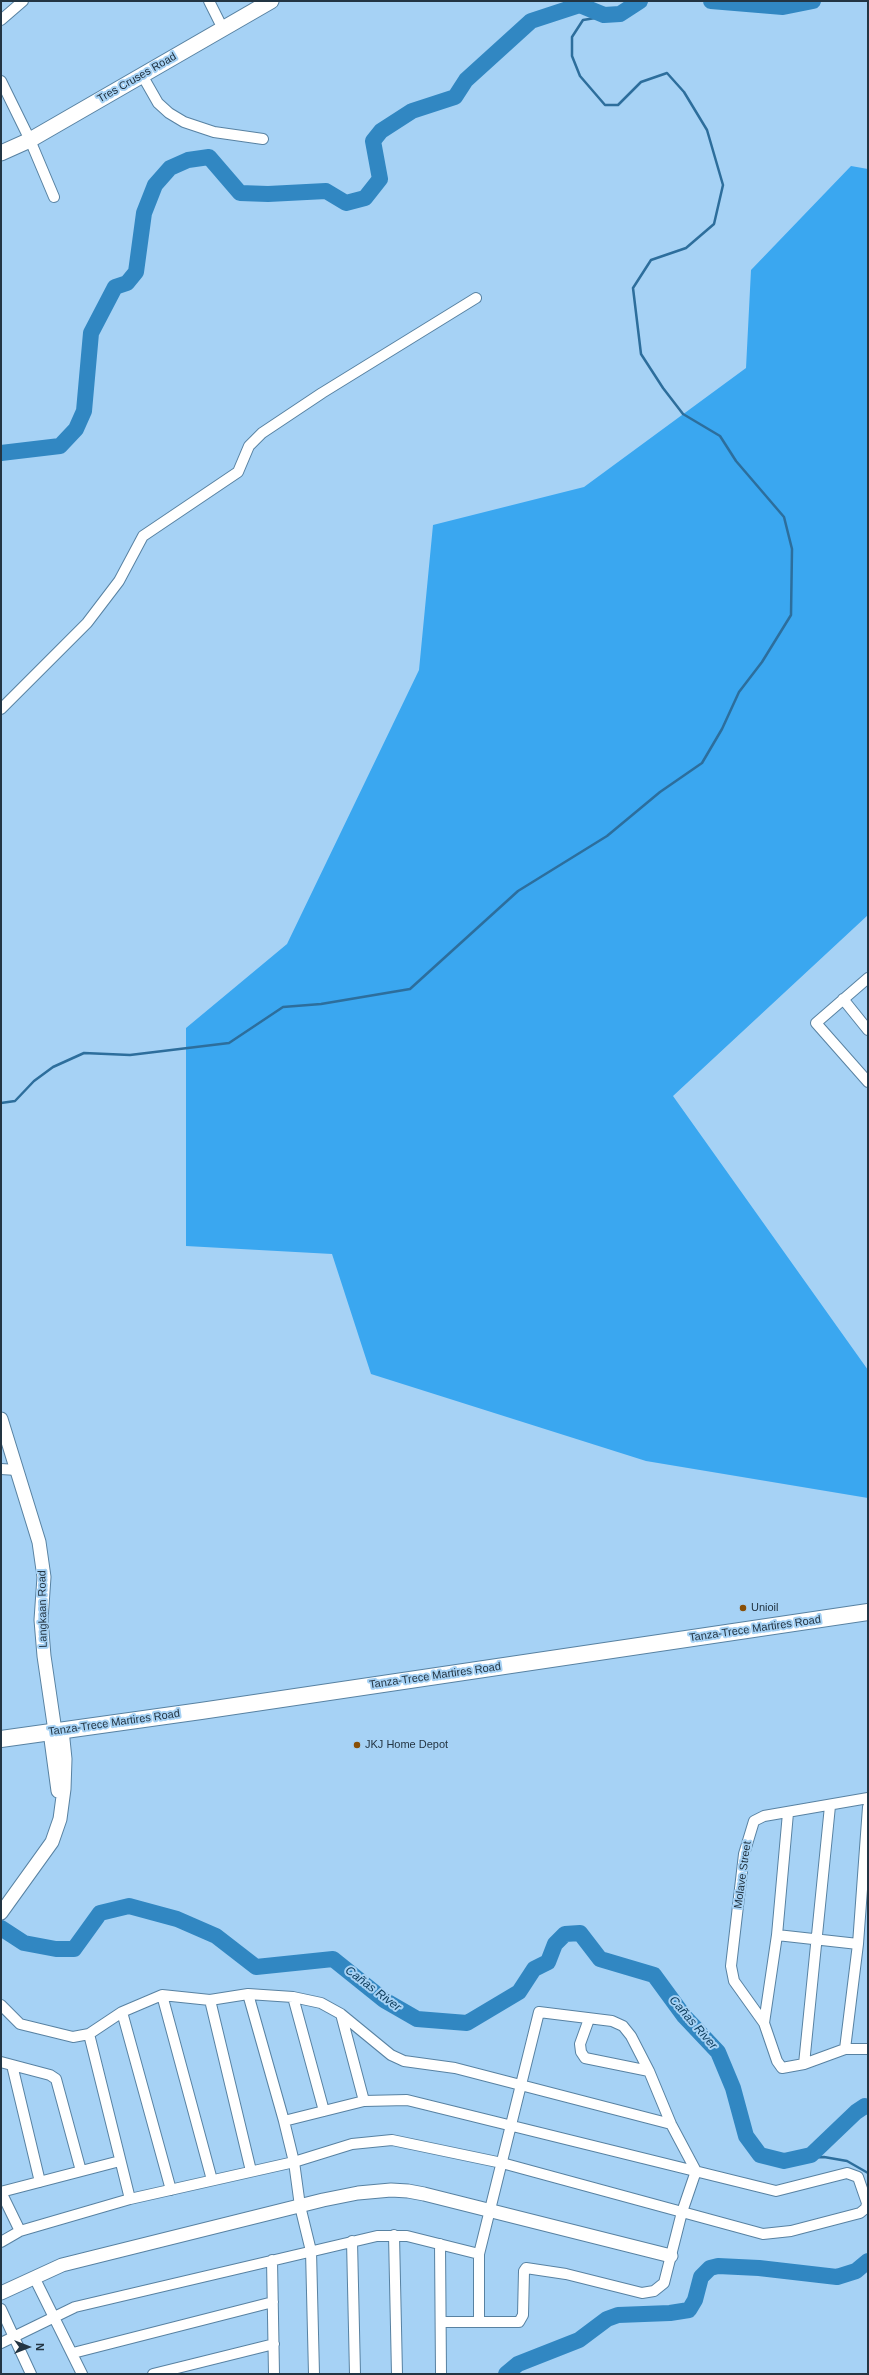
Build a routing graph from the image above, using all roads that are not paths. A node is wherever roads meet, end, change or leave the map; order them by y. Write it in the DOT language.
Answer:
graph roads {
  1 [pos="23,1"];
  2 [pos="209,1"];
  3 [pos="271,1"];
  4 [pos="1,20"];
  5 [pos="223,29"];
  6 [pos="142,75"];
  7 [pos="1,81"];
  8 [pos="263,139"];
  9 [pos="30,140"];
  10 [pos="1,153"];
  11 [pos="54,197"];
  12 [pos="476,298"];
  13 [pos="1,709"];
  14 [pos="868,978"];
  15 [pos="843,999"];
  16 [pos="867,1027"];
  17 [pos="866,1077"];
  18 [pos="1,1419"];
  19 [pos="1,1470"];
  20 [pos="17,1470"];
  21 [pos="868,1612"];
  22 [pos="56,1731"];
  23 [pos="1,1739"];
  24 [pos="868,1798"];
  25 [pos="830,1806"];
  26 [pos="868,1807"];
  27 [pos="788,1813"];
  28 [pos="1,1913"];
  29 [pos="864,1932"];
  30 [pos="776,1935"];
  31 [pos="818,1939"];
  32 [pos="858,1944"];
  33 [pos="162,1994"];
  34 [pos="248,1994"];
  35 [pos="293,1997"];
  36 [pos="210,2000"];
  37 [pos="1,2005"];
  38 [pos="122,2012"];
  39 [pos="342,2014"];
  40 [pos="589,2019"];
  41 [pos="764,2023"];
  42 [pos="89,2034"];
  43 [pos="845,2049"];
  44 [pos="868,2049"];
  45 [pos="1,2062"];
  46 [pos="804,2064"];
  47 [pos="12,2065"];
  48 [pos="650,2071"];
  49 [pos="520,2084"];
  50 [pos="364,2101"];
  51 [pos="324,2111"];
  52 [pos="284,2121"];
  53 [pos="671,2124"];
  54 [pos="510,2126"];
  55 [pos="120,2161"];
  56 [pos="294,2162"];
  57 [pos="502,2163"];
  58 [pos="81,2171"];
  59 [pos="251,2171"];
  60 [pos="696,2171"];
  61 [pos="212,2180"];
  62 [pos="40,2182"];
  63 [pos="171,2190"];
  64 [pos="1,2192"];
  65 [pos="130,2200"];
  66 [pos="300,2206"];
  67 [pos="489,2211"];
  68 [pos="682,2212"];
  69 [pos="20,2231"];
  70 [pos="394,2235"];
  71 [pos="352,2241"];
  72 [pos="1,2242"];
  73 [pos="440,2244"];
  74 [pos="311,2251"];
  75 [pos="479,2254"];
  76 [pos="671,2256"];
  77 [pos="272,2260"];
  78 [pos="34,2277"];
  79 [pos="1,2293"];
  80 [pos="273,2302"];
  81 [pos="1,2309"];
  82 [pos="53,2317"];
  83 [pos="442,2322"];
  84 [pos="479,2322"];
  85 [pos="13,2337"];
  86 [pos="1,2343"];
  87 [pos="274,2344"];
  88 [pos="73,2353"];
  89 [pos="31,2374"];
  90 [pos="82,2374"];
  91 [pos="153,2374"];
  92 [pos="274,2374"];
  93 [pos="314,2374"];
  94 [pos="355,2374"];
  95 [pos="397,2374"];
  96 [pos="441,2374"];
  1 -- 4 [label="street"];
  2 -- 5 [label="street"];
  3 -- 5 [label="main road, Tres Cruses Road"];
  5 -- 6 [label="main road, Tres Cruses Road"];
  6 -- 8 [label="street"];
  6 -- 9 [label="main road, Tres Cruses Road"];
  7 -- 9 [label="street"];
  9 -- 10 [label="main road, Tres Cruses Road"];
  9 -- 11 [label="street"];
  12 -- 13 [label="street"];
  14 -- 15 [label="street"];
  15 -- 16 [label="street"];
  15 -- 17 [label="street"];
  18 -- 20 [label="street, Langkaan Road"];
  19 -- 20 [label="street"];
  20 -- 22 [label="street, Langkaan Road"];
  21 -- 22 [label="main road, Tanza-Trece Martires Road"];
  22 -- 23 [label="main road, Tanza-Trece Martires Road"];
  22 -- 28 [label="street, Langkaan Road"];
  24 -- 25 [label="street, Molave Street"];
  25 -- 27 [label="street, Molave Street"];
  25 -- 31 [label="street"];
  26 -- 29 [label="street"];
  27 -- 30 [label="street"];
  27 -- 41 [label="street, Molave Street"];
  29 -- 32 [label="street"];
  30 -- 31 [label="street"];
  30 -- 41 [label="street"];
  31 -- 32 [label="street"];
  31 -- 46 [label="street"];
  32 -- 43 [label="street"];
  33 -- 36 [label="street"];
  33 -- 38 [label="street"];
  33 -- 61 [label="street"];
  34 -- 35 [label="street"];
  34 -- 36 [label="street"];
  34 -- 52 [label="street"];
  35 -- 39 [label="street"];
  35 -- 51 [label="street"];
  36 -- 59 [label="street"];
  37 -- 42 [label="street"];
  38 -- 42 [label="street"];
  38 -- 63 [label="street"];
  39 -- 49 [label="street"];
  39 -- 50 [label="street"];
  40 -- 48 [label="street"];
  40 -- 48 [label="street"];
  40 -- 49 [label="street"];
  41 -- 46 [label="street"];
  42 -- 55 [label="street"];
  43 -- 44 [label="street"];
  43 -- 46 [label="street"];
  45 -- 47 [label="street"];
  47 -- 58 [label="street"];
  47 -- 62 [label="street"];
  48 -- 53 [label="street"];
  49 -- 53 [label="street"];
  49 -- 54 [label="street"];
  50 -- 51 [label="street"];
  50 -- 54 [label="street"];
  51 -- 52 [label="street"];
  52 -- 56 [label="street"];
  53 -- 60 [label="street"];
  54 -- 57 [label="street"];
  54 -- 60 [label="street"];
  55 -- 58 [label="street"];
  55 -- 65 [label="street"];
  56 -- 57 [label="street"];
  56 -- 59 [label="street"];
  56 -- 66 [label="street"];
  57 -- 67 [label="street"];
  57 -- 68 [label="street"];
  58 -- 62 [label="street"];
  59 -- 61 [label="street"];
  60 -- 68 [label="street"];
  60 -- 68 [label="street"];
  61 -- 63 [label="street"];
  62 -- 64 [label="street"];
  63 -- 65 [label="street"];
  64 -- 69 [label="street"];
  65 -- 69 [label="street"];
  66 -- 67 [label="street"];
  66 -- 74 [label="street"];
  66 -- 78 [label="street"];
  67 -- 75 [label="street"];
  67 -- 76 [label="street"];
  68 -- 76 [label="street"];
  69 -- 72 [label="street"];
  70 -- 71 [label="street"];
  70 -- 73 [label="street"];
  70 -- 95 [label="street"];
  71 -- 74 [label="street"];
  71 -- 94 [label="street"];
  73 -- 75 [label="street"];
  73 -- 83 [label="street"];
  74 -- 77 [label="street"];
  74 -- 93 [label="street"];
  75 -- 84 [label="street"];
  76 -- 84 [label="street"];
  77 -- 80 [label="street"];
  77 -- 82 [label="street"];
  78 -- 79 [label="street"];
  78 -- 82 [label="street"];
  80 -- 87 [label="street"];
  80 -- 88 [label="street"];
  81 -- 85 [label="street"];
  82 -- 85 [label="street"];
  82 -- 88 [label="street"];
  83 -- 84 [label="street"];
  83 -- 96 [label="street"];
  85 -- 86 [label="street"];
  85 -- 89 [label="street"];
  87 -- 91 [label="street"];
  87 -- 92 [label="street"];
  88 -- 90 [label="street"];
}
